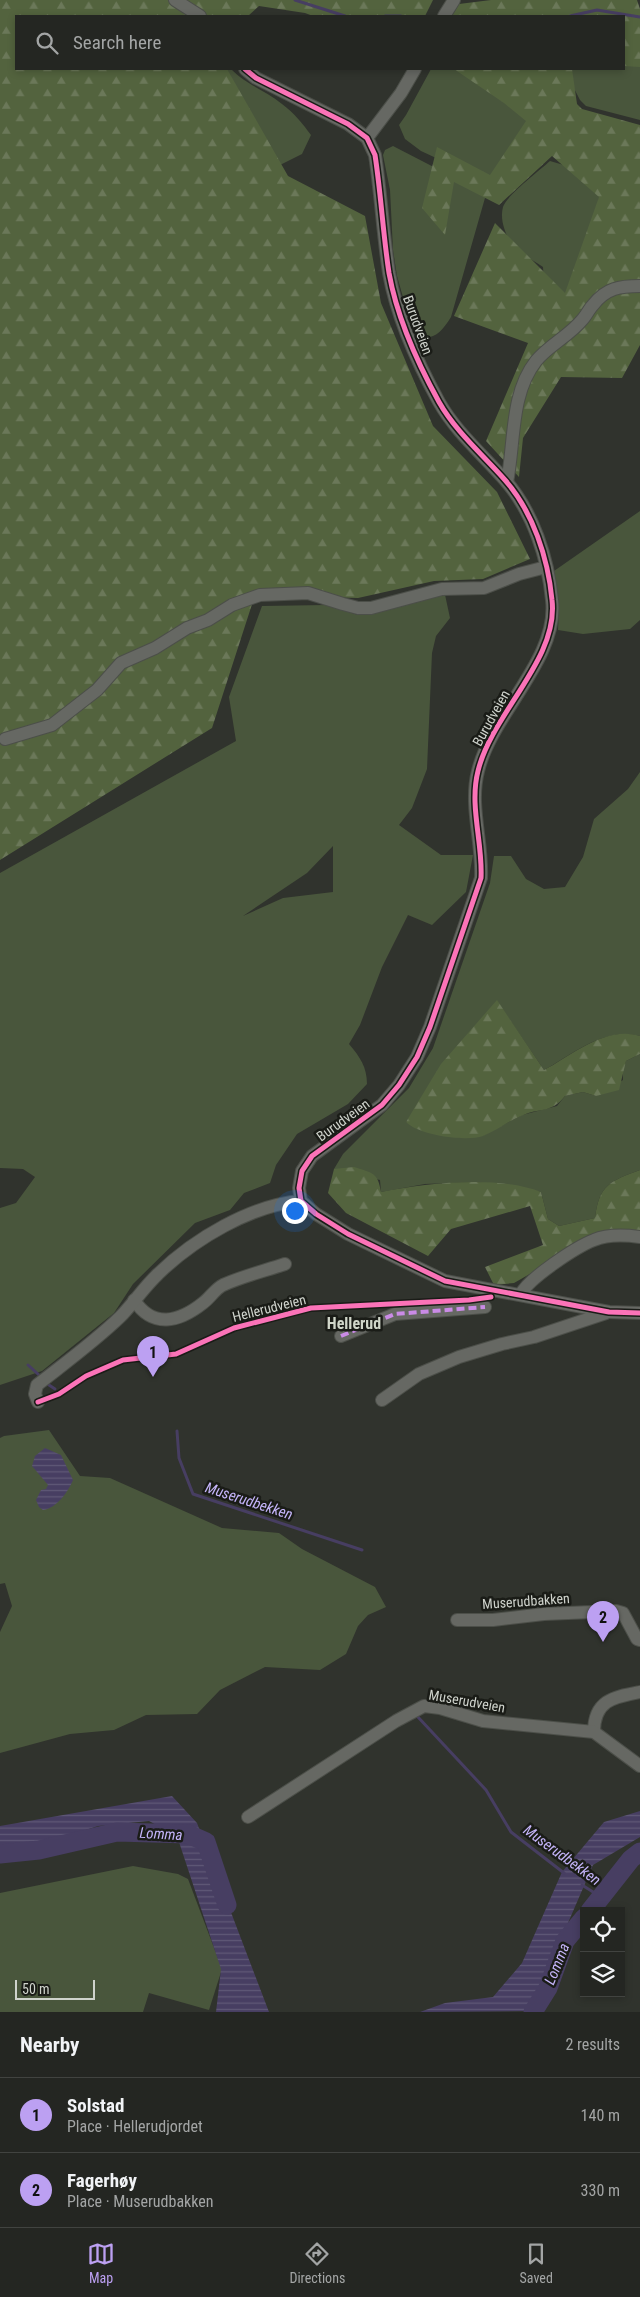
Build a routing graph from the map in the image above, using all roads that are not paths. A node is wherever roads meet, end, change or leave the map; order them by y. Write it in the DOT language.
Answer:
graph roads {
  1 [pos="175,0"];
  2 [pos="454,0"];
  3 [pos="445,14"];
  4 [pos="198,15"];
  5 [pos="245,70"];
  6 [pos="413,70"];
  7 [pos="367,138"];
  8 [pos="640,286"];
  9 [pos="506,482"];
  10 [pos="546,567"];
  11 [pos="5,739"];
  12 [pos="301,1201"];
  13 [pos="640,1237"];
  14 [pos="285,1264"];
  15 [pos="521,1294"];
  16 [pos="134,1300"];
  17 [pos="485,1306"];
  18 [pos="609,1312"];
  19 [pos="640,1313"];
  20 [pos="341,1336"];
  21 [pos="382,1400"];
  22 [pos="38,1402"];
  23 [pos="458,1620"];
  24 [pos="640,1640"];
  25 [pos="640,1692"];
  26 [pos="594,1732"];
  27 [pos="640,1766"];
  28 [pos="248,1817"];
  1 -- 4 [label="street"];
  2 -- 3 [label="street"];
  5 -- 7 [label="street"];
  6 -- 7 [label="street"];
  7 -- 9 [label="street, Burudveien"];
  8 -- 9 [label="street"];
  9 -- 10 [label="street, Burudveien"];
  10 -- 11 [label="street"];
  10 -- 12 [label="street, Burudveien"];
  12 -- 15 [label="street"];
  12 -- 16 [label="street"];
  13 -- 15 [label="street"];
  14 -- 16 [label="street"];
  15 -- 18 [label="street"];
  16 -- 22 [label="street"];
  17 -- 20 [label="street"];
  18 -- 19 [label="street"];
  18 -- 21 [label="street"];
  23 -- 24 [label="street, Muserudbakken"];
  25 -- 26 [label="street"];
  26 -- 27 [label="street"];
  26 -- 28 [label="street, Muserudveien"];
}
